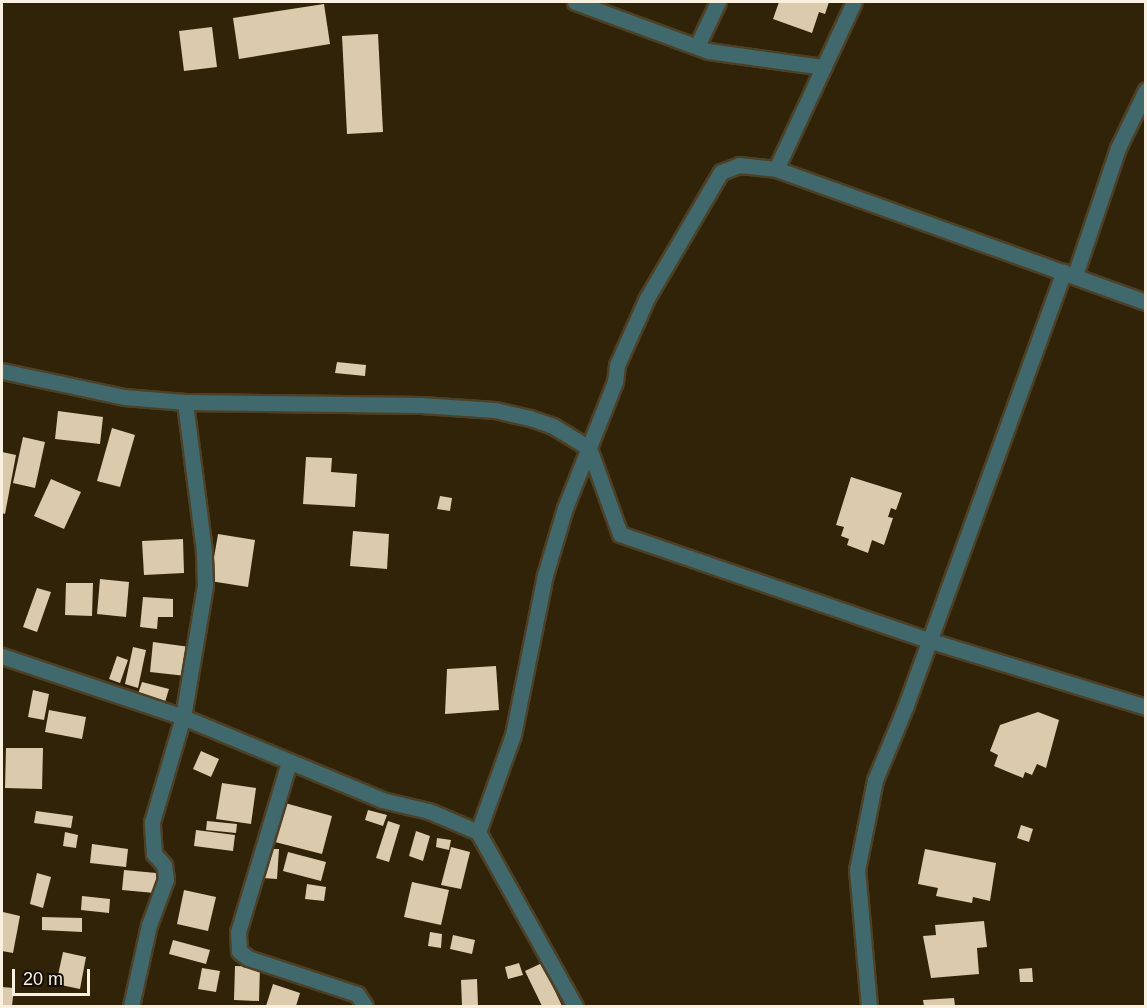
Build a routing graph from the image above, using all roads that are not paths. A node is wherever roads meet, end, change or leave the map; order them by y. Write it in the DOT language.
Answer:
graph roads {
  1 [pos="574,2"];
  2 [pos="718,2"];
  3 [pos="855,2"];
  4 [pos="697,46"];
  5 [pos="824,67"];
  6 [pos="1146,90"];
  7 [pos="776,169"];
  8 [pos="1069,273"];
  9 [pos="1146,302"];
  10 [pos="2,372"];
  11 [pos="185,402"];
  12 [pos="589,448"];
  13 [pos="928,640"];
  14 [pos="2,656"];
  15 [pos="1146,707"];
  16 [pos="183,717"];
  17 [pos="290,762"];
  18 [pos="478,832"];
  19 [pos="131,1006"];
  20 [pos="365,1006"];
  21 [pos="575,1006"];
  22 [pos="869,1006"];
  1 -- 4 [label="street"];
  2 -- 4 [label="street"];
  3 -- 5 [label="street"];
  4 -- 5 [label="street"];
  5 -- 7 [label="street"];
  6 -- 8 [label="street"];
  7 -- 8 [label="street"];
  7 -- 12 [label="street"];
  8 -- 9 [label="street"];
  8 -- 13 [label="street"];
  10 -- 11 [label="street"];
  11 -- 12 [label="street"];
  11 -- 16 [label="street"];
  12 -- 13 [label="street"];
  12 -- 18 [label="street"];
  13 -- 15 [label="street"];
  13 -- 22 [label="street"];
  14 -- 16 [label="street"];
  16 -- 17 [label="street"];
  16 -- 19 [label="street"];
  17 -- 18 [label="street"];
  17 -- 20 [label="street"];
  18 -- 21 [label="street"];
}
